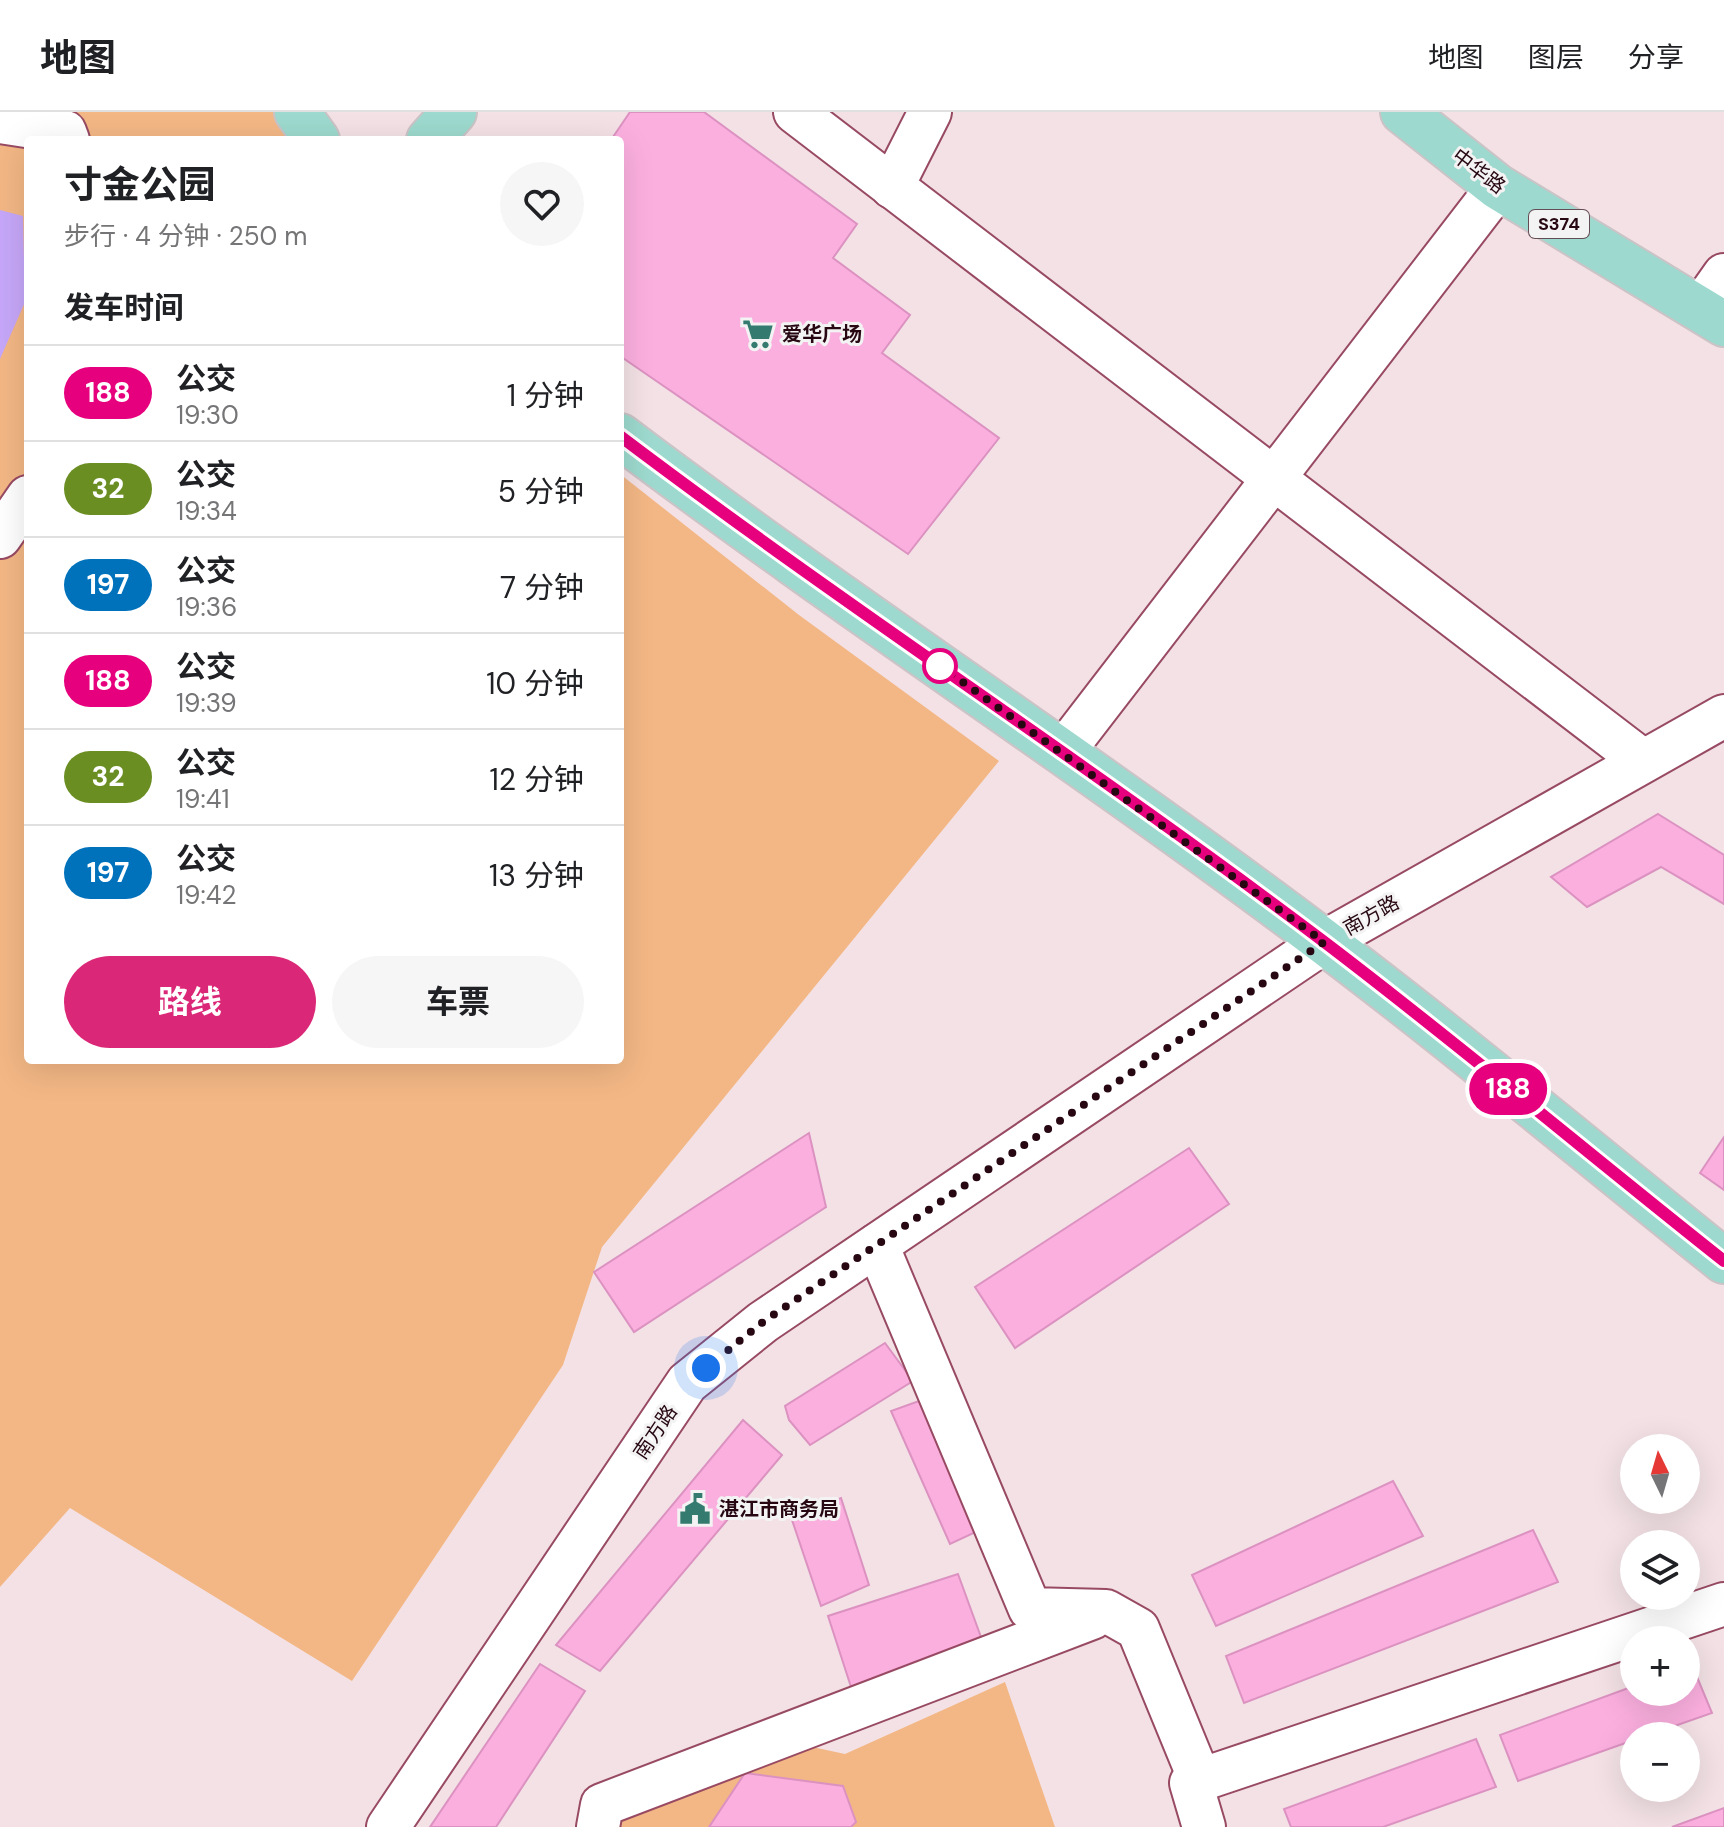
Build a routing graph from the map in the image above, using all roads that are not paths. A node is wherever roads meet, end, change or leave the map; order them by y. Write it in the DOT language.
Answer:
graph roads {
  1 [pos="454,112"];
  2 [pos="795,112"];
  3 [pos="930,112"];
  4 [pos="1403,112"];
  5 [pos="0,122"];
  6 [pos="66,136"];
  7 [pos="433,136"];
  8 [pos="892,187"];
  9 [pos="1498,187"];
  10 [pos="1716,303"];
  11 [pos="624,439"];
  12 [pos="1273,479"];
  13 [pos="24,503"];
  14 [pos="0,537"];
  15 [pos="1724,716"];
  16 [pos="1063,752"];
  17 [pos="1643,761"];
  18 [pos="1324,942"];
  19 [pos="877,1245"];
  20 [pos="1724,1261"];
  21 [pos="1724,1604"];
  22 [pos="1106,1611"];
  23 [pos="1200,1780"];
  24 [pos="388,1827"];
  25 [pos="598,1827"];
  26 [pos="1204,1827"];
  1 -- 7 [label="main road"];
  2 -- 8 [label="street"];
  3 -- 8 [label="street"];
  4 -- 9 [label="main road, 中华路 / S374"];
  5 -- 6 [label="street"];
  8 -- 12 [label="street"];
  9 -- 10 [label="main road, 中华路 / S374"];
  9 -- 12 [label="street"];
  11 -- 16 [label="main road"];
  12 -- 16 [label="street"];
  12 -- 17 [label="street"];
  13 -- 14 [label="street"];
  15 -- 17 [label="street, 南方路"];
  16 -- 18 [label="main road"];
  17 -- 18 [label="street, 南方路"];
  18 -- 19 [label="street, 南方路"];
  18 -- 20 [label="main road"];
  19 -- 22 [label="street"];
  19 -- 24 [label="street, 南方路"];
  21 -- 23 [label="street"];
  22 -- 23 [label="street"];
  22 -- 25 [label="street"];
  23 -- 26 [label="street"];
}
